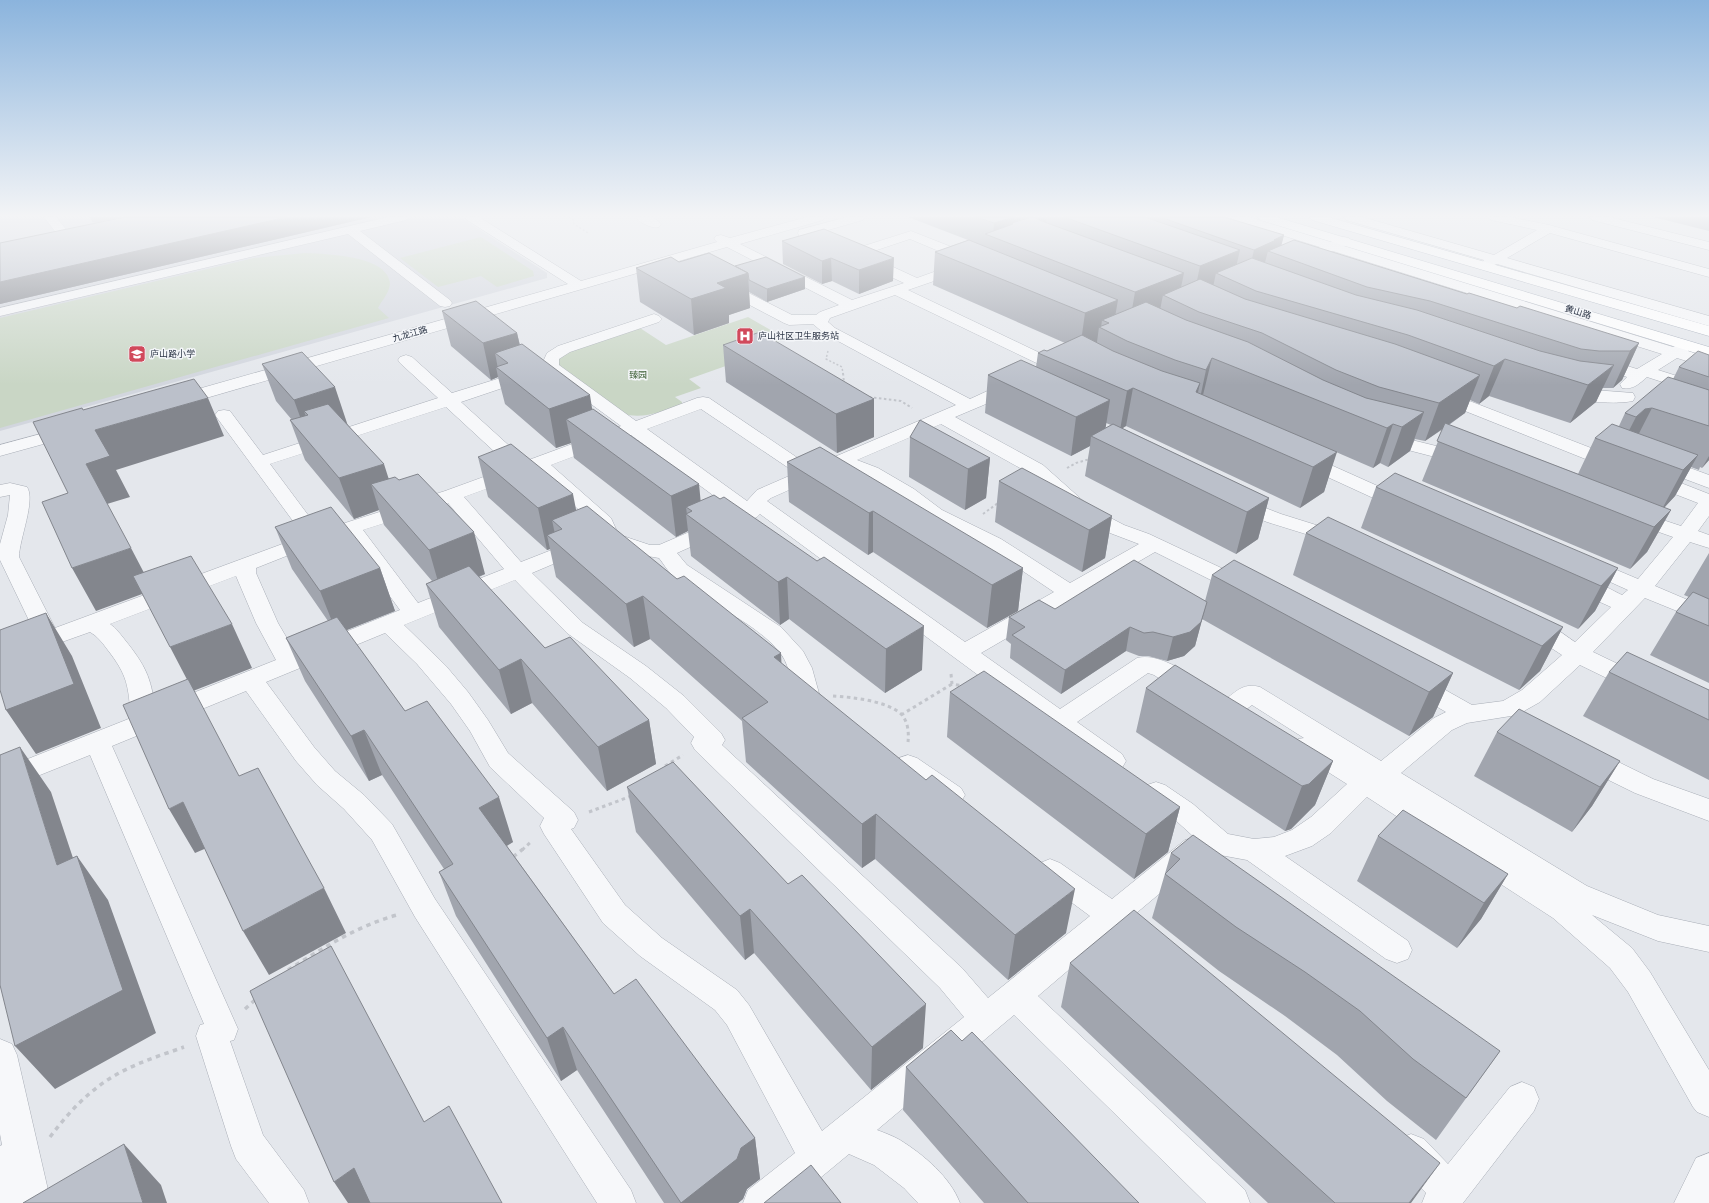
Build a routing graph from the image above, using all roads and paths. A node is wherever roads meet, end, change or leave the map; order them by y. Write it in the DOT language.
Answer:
graph roads {
  1 [pos="164,273"];
  2 [pos="407,273"];
  3 [pos="573,273"];
  4 [pos="605,273"];
  5 [pos="787,273"];
  6 [pos="896,273"];
  7 [pos="946,273"];
  8 [pos="1433,273"];
  9 [pos="1524,273"];
  10 [pos="1531,273"];
  11 [pos="583,279"];
  12 [pos="714,280"];
  13 [pos="916,282"];
  14 [pos="896,290"];
  15 [pos="445,303"];
  16 [pos="852,306"];
  17 [pos="0,312"];
  18 [pos="654,319"];
  19 [pos="820,319"];
  20 [pos="1709,321"];
  21 [pos="1709,331"];
  22 [pos="849,341"];
  23 [pos="1681,349"];
  24 [pos="1709,352"];
  25 [pos="1587,358"];
  26 [pos="406,360"];
  27 [pos="1709,363"];
  28 [pos="551,366"];
  29 [pos="1642,373"];
  30 [pos="850,386"];
  31 [pos="1424,389"];
  32 [pos="1550,389"];
  33 [pos="1709,392"];
  34 [pos="868,396"];
  35 [pos="451,400"];
  36 [pos="161,401"];
  37 [pos="969,405"];
  38 [pos="224,415"];
  39 [pos="938,419"];
  40 [pos="635,427"];
  41 [pos="1367,433"];
  42 [pos="0,443"];
  43 [pos="0,451"];
  44 [pos="1291,453"];
  45 [pos="1096,458"];
  46 [pos="842,460"];
  47 [pos="259,462"];
  48 [pos="1478,462"];
  49 [pos="1632,464"];
  50 [pos="531,466"];
  51 [pos="810,474"];
  52 [pos="1709,482"];
  53 [pos="1052,483"];
  54 [pos="0,491"];
  55 [pos="452,495"];
  56 [pos="1220,495"];
  57 [pos="1709,501"];
  58 [pos="1000,502"];
  59 [pos="753,507"];
  60 [pos="1614,509"];
  61 [pos="1414,510"];
  62 [pos="960,526"];
  63 [pos="351,528"];
  64 [pos="605,538"];
  65 [pos="316,539"];
  66 [pos="1681,540"];
  67 [pos="1709,542"];
  68 [pos="1155,544"];
  69 [pos="1357,544"];
  70 [pos="664,551"];
  71 [pos="1570,557"];
  72 [pos="1709,558"];
  73 [pos="244,565"];
  74 [pos="518,571"];
  75 [pos="1560,576"];
  76 [pos="1642,588"];
  77 [pos="1070,593"];
  78 [pos="1260,596"];
  79 [pos="1625,605"];
  80 [pos="414,613"];
  81 [pos="1516,617"];
  82 [pos="1709,617"];
  83 [pos="92,623"];
  84 [pos="388,623"];
  85 [pos="49,639"];
  86 [pos="964,653"];
  87 [pos="1578,654"];
  88 [pos="0,656"];
  89 [pos="290,664"];
  90 [pos="1400,675"];
  91 [pos="251,680"];
  92 [pos="952,684"];
  93 [pos="1654,692"];
  94 [pos="808,698"];
  95 [pos="1502,711"];
  96 [pos="1469,714"];
  97 [pos="901,715"];
  98 [pos="1059,722"];
  99 [pos="144,723"];
  100 [pos="1529,726"];
  101 [pos="708,741"];
  102 [pos="97,742"];
  103 [pos="1569,748"];
  104 [pos="908,765"];
  105 [pos="662,769"];
  106 [pos="1374,779"];
  107 [pos="0,781"];
  108 [pos="634,793"];
  109 [pos="971,809"];
  110 [pos="1709,810"];
  111 [pos="559,823"];
  112 [pos="1220,844"];
  113 [pos="1254,850"];
  114 [pos="1029,855"];
  115 [pos="511,858"];
  116 [pos="426,908"];
  117 [pos="1113,915"];
  118 [pos="1144,938"];
  119 [pos="1709,939"];
  120 [pos="1397,950"];
  121 [pos="282,975"];
  122 [pos="260,995"];
  123 [pos="1015,995"];
  124 [pos="986,1019"];
  125 [pos="217,1033"];
  126 [pos="0,1055"];
  127 [pos="1522,1098"];
  128 [pos="1709,1100"];
  129 [pos="845,1134"];
  130 [pos="1394,1135"];
  131 [pos="817,1158"];
  132 [pos="1709,1171"];
  133 [pos="18,1178"];
  134 [pos="1445,1197"];
  135 [pos="290,1203"];
  136 [pos="618,1203"];
  137 [pos="761,1203"];
  138 [pos="942,1203"];
  139 [pos="1232,1203"];
  140 [pos="1692,1203"];
  1 -- 17 [label="street"];
  2 -- 15 [label="street"];
  3 -- 11 [label="street"];
  4 -- 11 [label="street, 九龙江路"];
  5 -- 16 [label="street"];
  6 -- 13 [label="street"];
  7 -- 13 [label="street"];
  8 -- 23 [label="street"];
  9 -- 21 [label="main road, 黄山路"];
  10 -- 20 [label="street"];
  11 -- 36 [label="street, 九龙江路"];
  12 -- 19 [label="street"];
  13 -- 14 [label="street"];
  14 -- 16 [label="street"];
  14 -- 37 [label="street"];
  16 -- 19 [label="street"];
  18 -- 28 [label="street"];
  19 -- 22 [label="street"];
  22 -- 30 [label="path"];
  22 -- 37 [label="street"];
  23 -- 24 [label="main road"];
  23 -- 27 [label="street"];
  23 -- 29 [label="street"];
  25 -- 29 [label="street"];
  26 -- 35 [label="street"];
  28 -- 35 [label="street"];
  28 -- 40 [label="street"];
  29 -- 32 [label="street"];
  29 -- 33 [label="street"];
  31 -- 49 [label="street"];
  34 -- 39 [label="path"];
  35 -- 47 [label="street"];
  35 -- 50 [label="street"];
  37 -- 39 [label="street"];
  38 -- 47 [label="street"];
  39 -- 46 [label="street"];
  39 -- 53 [label="street"];
  40 -- 50 [label="street"];
  40 -- 51 [label="street"];
  40 -- 59 [label="street"];
  41 -- 48 [label="street"];
  42 -- 43 [label="street"];
  44 -- 61 [label="street"];
  45 -- 53 [label="path"];
  46 -- 51 [label="street"];
  46 -- 62 [label="street"];
  47 -- 65 [label="street"];
  49 -- 52 [label="street"];
  49 -- 57 [label="street"];
  50 -- 55 [label="street"];
  50 -- 64 [label="street"];
  51 -- 59 [label="street"];
  53 -- 68 [label="street"];
  54 -- 85 [label="street"];
  55 -- 63 [label="street"];
  55 -- 74 [label="street"];
  56 -- 69 [label="street"];
  57 -- 66 [label="street"];
  58 -- 62 [label="path"];
  59 -- 70 [label="street"];
  59 -- 86 [label="street"];
  60 -- 66 [label="street"];
  62 -- 77 [label="street"];
  63 -- 65 [label="street"];
  63 -- 80 [label="street"];
  64 -- 70 [label="street"];
  64 -- 74 [label="street"];
  65 -- 73 [label="street"];
  66 -- 67 [label="street"];
  66 -- 72 [label="street"];
  66 -- 76 [label="street"];
  68 -- 77 [label="street"];
  68 -- 78 [label="street"];
  70 -- 94 [label="street"];
  71 -- 76 [label="street"];
  73 -- 83 [label="street"];
  73 -- 89 [label="street"];
  74 -- 80 [label="street"];
  74 -- 101 [label="street"];
  75 -- 79 [label="street"];
  76 -- 79 [label="street"];
  76 -- 82 [label="street"];
  77 -- 86 [label="street"];
  79 -- 87 [label="street"];
  80 -- 84 [label="street"];
  81 -- 87 [label="street"];
  83 -- 85 [label="street"];
  83 -- 99 [label="street"];
  84 -- 89 [label="street"];
  84 -- 111 [label="street"];
  85 -- 88 [label="street"];
  86 -- 98 [label="street"];
  87 -- 93 [label="street"];
  87 -- 95 [label="street"];
  89 -- 91 [label="street"];
  90 -- 96 [label="street"];
  91 -- 99 [label="street"];
  91 -- 116 [label="street"];
  92 -- 97 [label="path"];
  94 -- 97 [label="path"];
  95 -- 96 [label="street"];
  95 -- 100 [label="street"];
  96 -- 106 [label="street"];
  97 -- 104 [label="path"];
  98 -- 106 [label="street"];
  98 -- 112 [label="street"];
  99 -- 102 [label="street"];
  101 -- 105 [label="path"];
  101 -- 124 [label="street"];
  102 -- 107 [label="street"];
  102 -- 125 [label="street"];
  103 -- 110 [label="street"];
  104 -- 109 [label="street"];
  106 -- 113 [label="street"];
  106 -- 119 [label="street"];
  106 -- 128 [label="street"];
  108 -- 111 [label="path"];
  111 -- 115 [label="path"];
  111 -- 131 [label="street"];
  112 -- 113 [label="street"];
  112 -- 117 [label="street"];
  113 -- 120 [label="street"];
  114 -- 117 [label="street"];
  116 -- 121 [label="path"];
  116 -- 136 [label="street"];
  117 -- 118 [label="street"];
  117 -- 123 [label="street"];
  122 -- 125 [label="path"];
  123 -- 124 [label="street"];
  123 -- 139 [label="street"];
  124 -- 129 [label="street"];
  125 -- 133 [label="path"];
  125 -- 135 [label="street"];
  126 -- 133 [label="street"];
  127 -- 134 [label="street"];
  129 -- 131 [label="street"];
  129 -- 138 [label="street"];
  130 -- 134 [label="street"];
  131 -- 137 [label="street"];
  132 -- 140 [label="street"];
}
